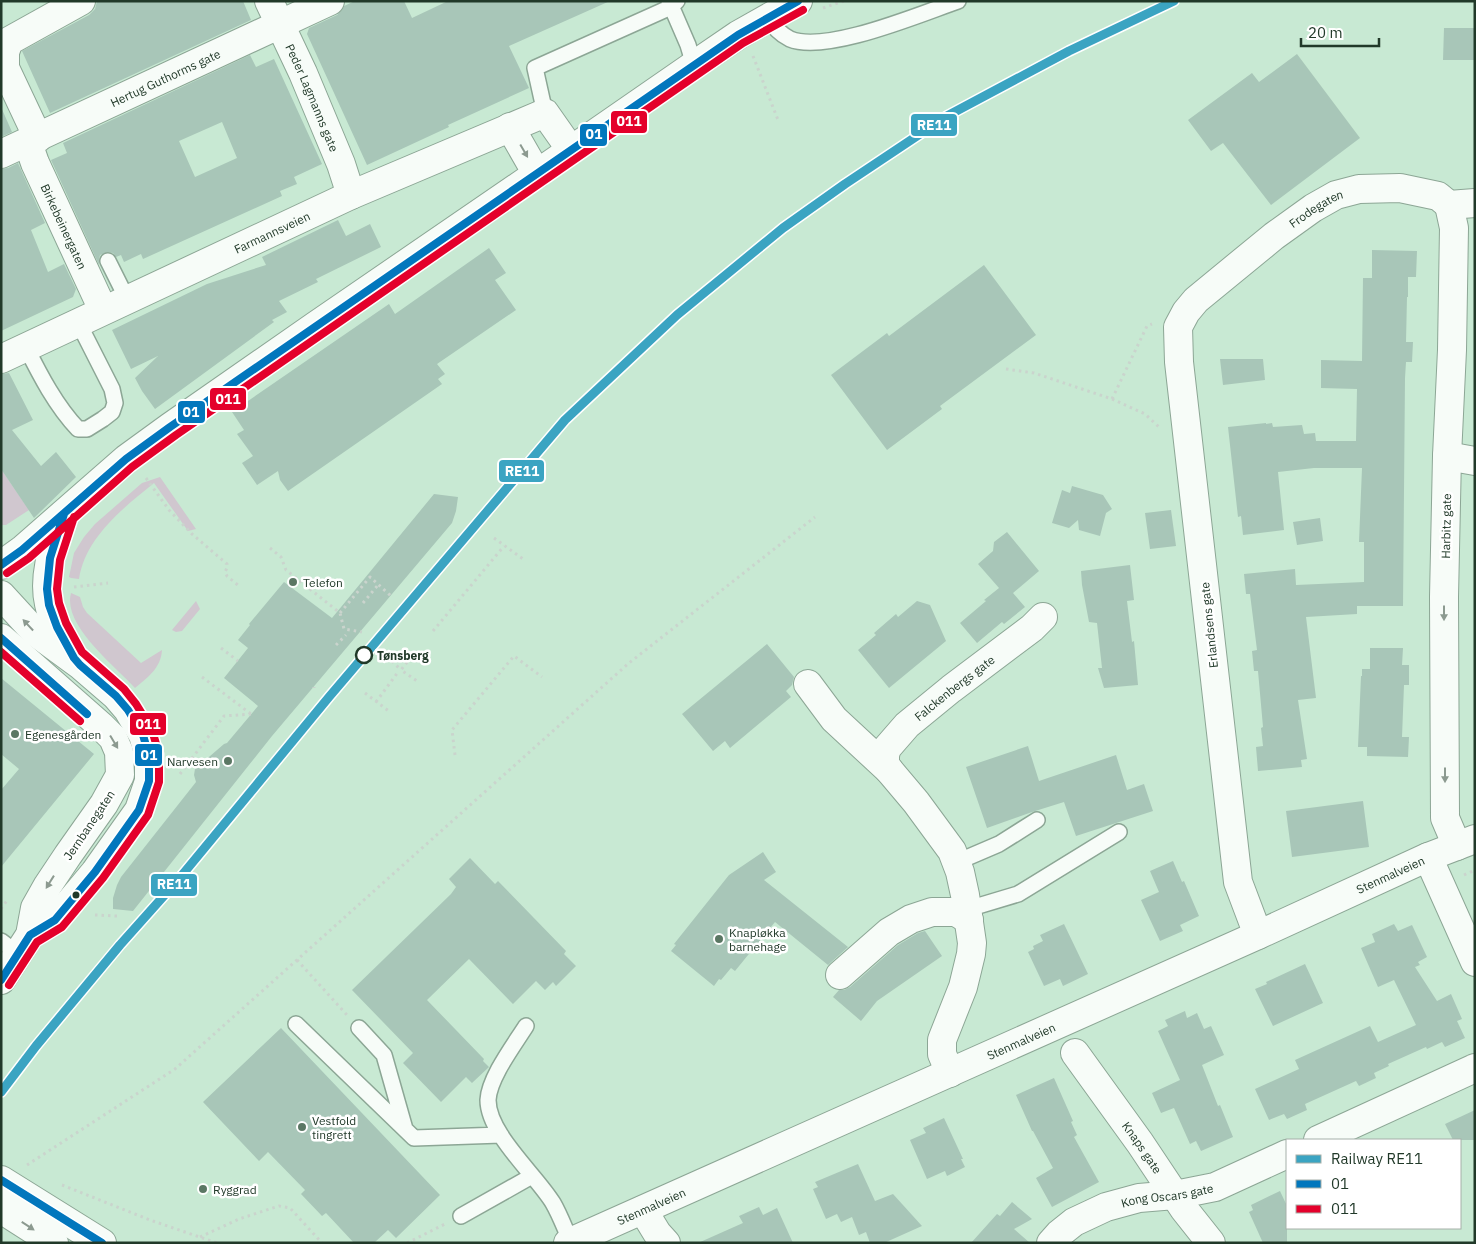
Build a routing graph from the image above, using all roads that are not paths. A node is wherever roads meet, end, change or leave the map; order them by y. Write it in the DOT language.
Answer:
graph roads {
  1 [pos="81,1"];
  2 [pos="330,1"];
  3 [pos="798,1"];
  4 [pos="958,1"];
  5 [pos="672,3"];
  6 [pos="274,13"];
  7 [pos="767,18"];
  8 [pos="694,64"];
  9 [pos="545,114"];
  10 [pos="510,128"];
  11 [pos="33,140"];
  12 [pos="571,150"];
  13 [pos="1,154"];
  14 [pos="536,174"];
  15 [pos="351,195"];
  16 [pos="1462,204"];
  17 [pos="108,261"];
  18 [pos="115,305"];
  19 [pos="1186,312"];
  20 [pos="78,322"];
  21 [pos="26,347"];
  22 [pos="1,358"];
  23 [pos="1447,456"];
  24 [pos="1475,461"];
  25 [pos="64,514"];
  26 [pos="1,564"];
  27 [pos="1,595"];
  28 [pos="1043,618"];
  29 [pos="1,638"];
  30 [pos="80,665"];
  31 [pos="808,684"];
  32 [pos="889,770"];
  33 [pos="1037,820"];
  34 [pos="1119,832"];
  35 [pos="1466,842"];
  36 [pos="1428,858"];
  37 [pos="957,862"];
  38 [pos="969,914"];
  39 [pos="1258,935"];
  40 [pos="16,943"];
  41 [pos="1475,962"];
  42 [pos="840,975"];
  43 [pos="1,980"];
  44 [pos="296,1024"];
  45 [pos="526,1026"];
  46 [pos="359,1028"];
  47 [pos="1075,1053"];
  48 [pos="1475,1068"];
  49 [pos="950,1073"];
  50 [pos="405,1129"];
  51 [pos="500,1134"];
  52 [pos="1320,1139"];
  53 [pos="1286,1154"];
  54 [pos="12,1174"];
  55 [pos="532,1176"];
  56 [pos="1175,1195"];
  57 [pos="1,1209"];
  58 [pos="643,1210"];
  59 [pos="461,1216"];
  60 [pos="570,1242"];
  61 [pos="54,1243"];
  62 [pos="102,1243"];
  63 [pos="666,1243"];
  64 [pos="1050,1243"];
  65 [pos="1211,1243"];
  1 -- 11 [label="street, Birkebeinergaten"];
  2 -- 6 [label="street, Hertug Guthorms gate"];
  3 -- 7 [label="street"];
  4 -- 7 [label="lane"];
  5 -- 8 [label="lane"];
  5 -- 9 [label="lane"];
  6 -- 11 [label="street, Hertug Guthorms gate"];
  6 -- 15 [label="street, Peder Lagmanns gate"];
  7 -- 8 [label="street"];
  8 -- 12 [label="street"];
  9 -- 10 [label="street, Farmannsveien"];
  9 -- 12 [label="street"];
  10 -- 14 [label="street, one-way"];
  10 -- 15 [label="street, Farmannsveien"];
  11 -- 13 [label="street, Hertug Guthorms gate"];
  11 -- 18 [label="street, Birkebeinergaten"];
  12 -- 14 [label="street"];
  14 -- 25 [label="street"];
  15 -- 18 [label="street, Farmannsveien"];
  16 -- 19 [label="street, Frodegaten"];
  16 -- 23 [label="street, Harbitz gate"];
  17 -- 18 [label="lane"];
  18 -- 20 [label="street, Farmannsveien"];
  19 -- 39 [label="street, Erlandsens gate"];
  20 -- 21 [label="street, Farmannsveien"];
  20 -- 21 [label="lane"];
  21 -- 22 [label="street, Farmannsveien"];
  23 -- 24 [label="street"];
  23 -- 35 [label="street, Harbitz gate, one-way"];
  25 -- 26 [label="street"];
  25 -- 30 [label="street"];
  30 -- 27 [label="street, Jernbanegaten, one-way"];
  28 -- 32 [label="street, Falckenbergs gate"];
  29 -- 40 [label="street, Jernbanegaten, one-way"];
  30 -- 40 [label="street, Jernbanegaten"];
  31 -- 32 [label="street"];
  32 -- 37 [label="street"];
  33 -- 37 [label="lane"];
  34 -- 38 [label="lane"];
  35 -- 36 [label="street, Stenmalveien"];
  36 -- 39 [label="street, Stenmalveien"];
  36 -- 41 [label="street"];
  37 -- 38 [label="street"];
  38 -- 42 [label="street"];
  38 -- 49 [label="street"];
  39 -- 49 [label="street, Stenmalveien"];
  40 -- 43 [label="street, Jernbanegaten"];
  44 -- 50 [label="lane"];
  45 -- 51 [label="lane"];
  46 -- 50 [label="lane"];
  47 -- 56 [label="street, Knaps gate"];
  48 -- 52 [label="street"];
  49 -- 58 [label="street, Stenmalveien"];
  50 -- 51 [label="lane"];
  51 -- 55 [label="lane"];
  53 -- 56 [label="street, Kong Oscars gate"];
  54 -- 62 [label="street"];
  55 -- 59 [label="lane"];
  55 -- 60 [label="lane"];
  56 -- 64 [label="street, Kong Oscars gate"];
  56 -- 65 [label="street, Knaps gate"];
  57 -- 61 [label="street, one-way"];
  58 -- 60 [label="street, Stenmalveien"];
  58 -- 63 [label="street"];
}
